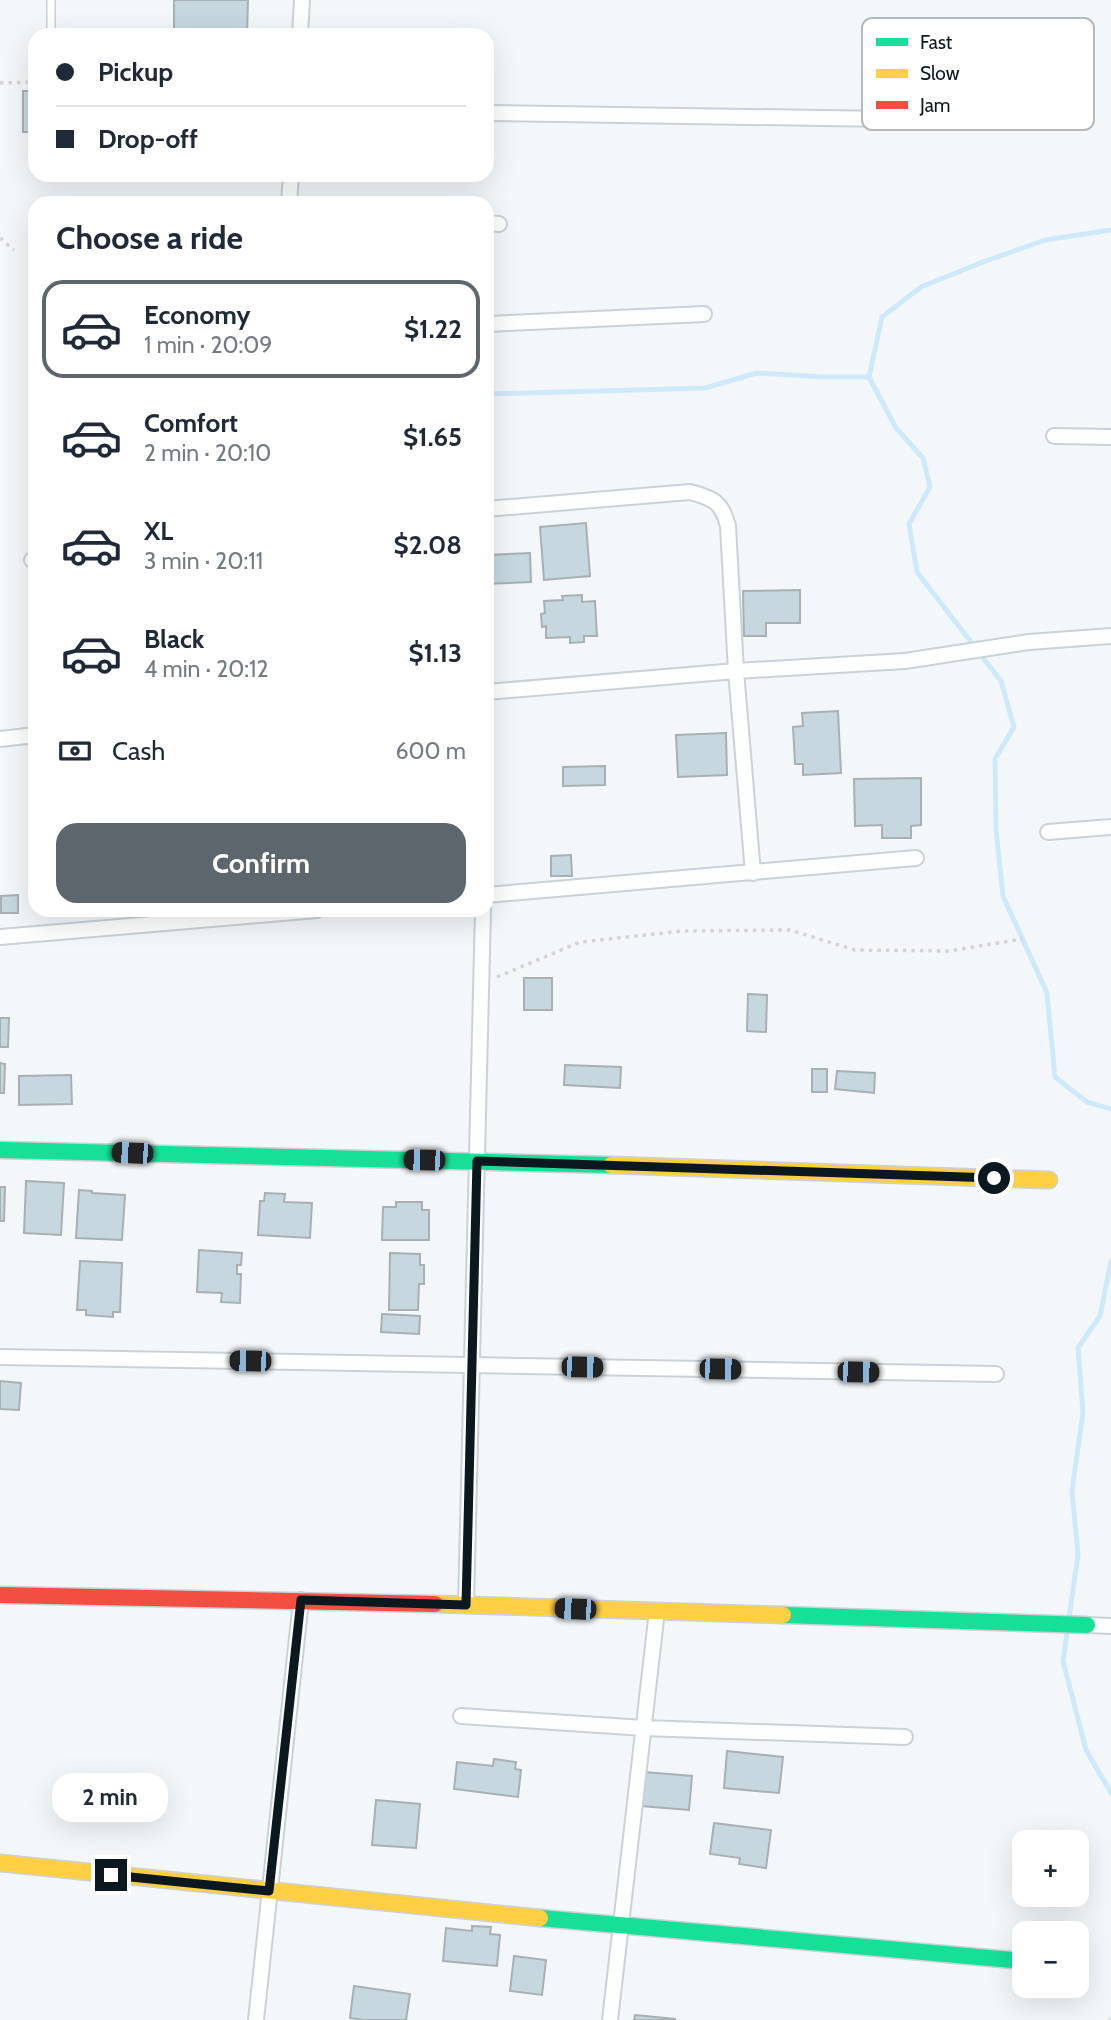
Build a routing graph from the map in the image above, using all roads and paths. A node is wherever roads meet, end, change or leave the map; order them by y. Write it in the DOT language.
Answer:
graph roads {
  1 [pos="51,0"];
  2 [pos="302,0"];
  3 [pos="51,28"];
  4 [pos="300,28"];
  5 [pos="28,82"];
  6 [pos="0,83"];
  7 [pos="494,113"];
  8 [pos="862,118"];
  9 [pos="0,238"];
  10 [pos="14,250"];
  11 [pos="704,314"];
  12 [pos="494,324"];
  13 [pos="1054,436"];
  14 [pos="1111,437"];
  15 [pos="494,508"];
  16 [pos="1111,636"];
  17 [pos="736,671"];
  18 [pos="494,691"];
  19 [pos="28,736"];
  20 [pos="0,739"];
  21 [pos="1111,827"];
  22 [pos="1048,832"];
  23 [pos="916,858"];
  24 [pos="753,873"];
  25 [pos="494,894"];
  26 [pos="235,917"];
  27 [pos="484,917"];
  28 [pos="0,937"];
  29 [pos="1022,939"];
  30 [pos="482,983"];
  31 [pos="0,1150"];
  32 [pos="477,1161"];
  33 [pos="1049,1180"];
  34 [pos="0,1357"];
  35 [pos="472,1364"];
  36 [pos="996,1374"];
  37 [pos="0,1595"];
  38 [pos="301,1600"];
  39 [pos="466,1605"];
  40 [pos="657,1611"];
  41 [pos="1087,1625"];
  42 [pos="1111,1626"];
  43 [pos="461,1716"];
  44 [pos="644,1728"];
  45 [pos="905,1737"];
  46 [pos="0,1863"];
  47 [pos="269,1891"];
  48 [pos="620,1926"];
  49 [pos="1012,1960"];
  50 [pos="256,2020"];
  51 [pos="610,2020"];
  1 -- 3 [label="lane"];
  2 -- 4 [label="street"];
  5 -- 6 [label="path"];
  7 -- 8 [label="street"];
  9 -- 10 [label="path"];
  11 -- 12 [label="street"];
  13 -- 14 [label="street"];
  15 -- 17 [label="street"];
  16 -- 17 [label="street"];
  17 -- 18 [label="street"];
  17 -- 24 [label="street"];
  19 -- 20 [label="street"];
  21 -- 22 [label="street"];
  23 -- 24 [label="street"];
  24 -- 25 [label="street"];
  26 -- 28 [label="street"];
  27 -- 30 [label="street"];
  29 -- 30 [label="path"];
  30 -- 32 [label="street"];
  31 -- 32 [label="street"];
  32 -- 33 [label="street"];
  32 -- 35 [label="street"];
  34 -- 35 [label="street"];
  35 -- 36 [label="street"];
  35 -- 39 [label="street"];
  37 -- 38 [label="street"];
  38 -- 39 [label="street"];
  38 -- 47 [label="street"];
  39 -- 40 [label="street"];
  40 -- 41 [label="street"];
  40 -- 44 [label="street"];
  41 -- 42 [label="street"];
  43 -- 44 [label="street"];
  44 -- 45 [label="street"];
  44 -- 48 [label="street"];
  46 -- 47 [label="street"];
  47 -- 48 [label="street"];
  47 -- 50 [label="street"];
  48 -- 49 [label="street"];
  48 -- 51 [label="street"];
}
